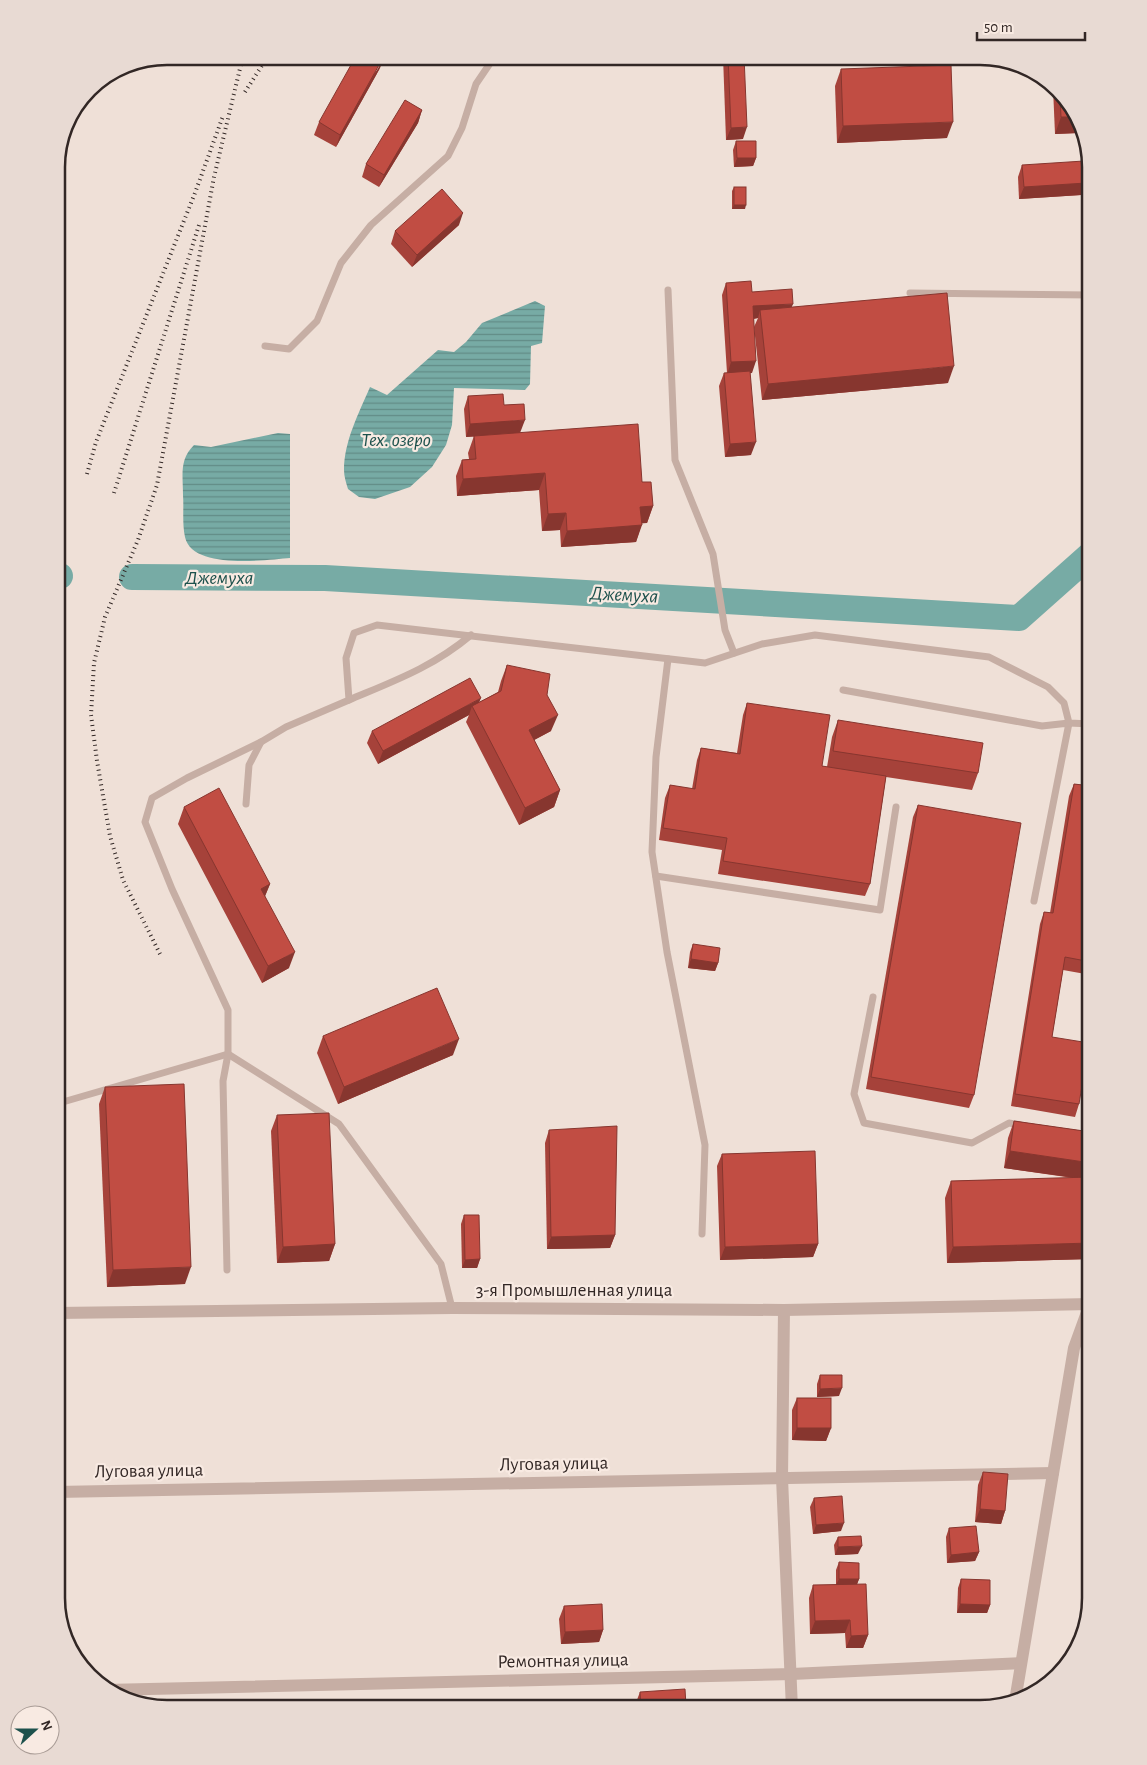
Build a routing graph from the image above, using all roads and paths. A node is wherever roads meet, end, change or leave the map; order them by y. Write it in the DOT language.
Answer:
graph roads {
  1 [pos="489,65"];
  2 [pos="668,290"];
  3 [pos="910,294"];
  4 [pos="1082,295"];
  5 [pos="265,346"];
  6 [pos="471,636"];
  7 [pos="734,653"];
  8 [pos="668,658"];
  9 [pos="843,690"];
  10 [pos="349,700"];
  11 [pos="1069,723"];
  12 [pos="1082,724"];
  13 [pos="261,742"];
  14 [pos="246,804"];
  15 [pos="896,807"];
  16 [pos="656,876"];
  17 [pos="1034,901"];
  18 [pos="873,997"];
  19 [pos="228,1054"];
  20 [pos="65,1101"];
  21 [pos="1027,1126"];
  22 [pos="702,1234"];
  23 [pos="227,1270"];
  24 [pos="1082,1304"];
  25 [pos="452,1308"];
  26 [pos="784,1310"];
  27 [pos="65,1314"];
  28 [pos="1082,1326"];
  29 [pos="1053,1473"];
  30 [pos="782,1478"];
  31 [pos="65,1492"];
  32 [pos="1021,1663"];
  33 [pos="792,1674"];
  34 [pos="121,1690"];
  35 [pos="1016,1694"];
  36 [pos="792,1700"];
  1 -- 5 [label="lane"];
  2 -- 7 [label="lane"];
  3 -- 4 [label="lane"];
  6 -- 8 [label="lane"];
  6 -- 10 [label="lane"];
  6 -- 10 [label="lane"];
  7 -- 8 [label="lane"];
  7 -- 11 [label="lane"];
  8 -- 16 [label="lane"];
  9 -- 11 [label="lane"];
  10 -- 13 [label="lane"];
  11 -- 12 [label="lane"];
  11 -- 17 [label="lane"];
  13 -- 14 [label="lane"];
  13 -- 19 [label="lane"];
  15 -- 16 [label="lane"];
  16 -- 22 [label="lane"];
  18 -- 21 [label="lane"];
  19 -- 20 [label="lane"];
  19 -- 23 [label="lane"];
  19 -- 25 [label="lane"];
  24 -- 26 [label="street, 3-я Промышленная улица"];
  25 -- 26 [label="street, 3-я Промышленная улица"];
  25 -- 27 [label="street, 3-я Промышленная улица"];
  26 -- 30 [label="street"];
  28 -- 29 [label="street"];
  29 -- 30 [label="street, Луговая улица"];
  29 -- 32 [label="street"];
  30 -- 31 [label="street, Луговая улица"];
  30 -- 33 [label="street"];
  32 -- 33 [label="street, Ремонтная улица"];
  32 -- 35 [label="street"];
  33 -- 34 [label="street, Ремонтная улица"];
  33 -- 36 [label="street"];
}
